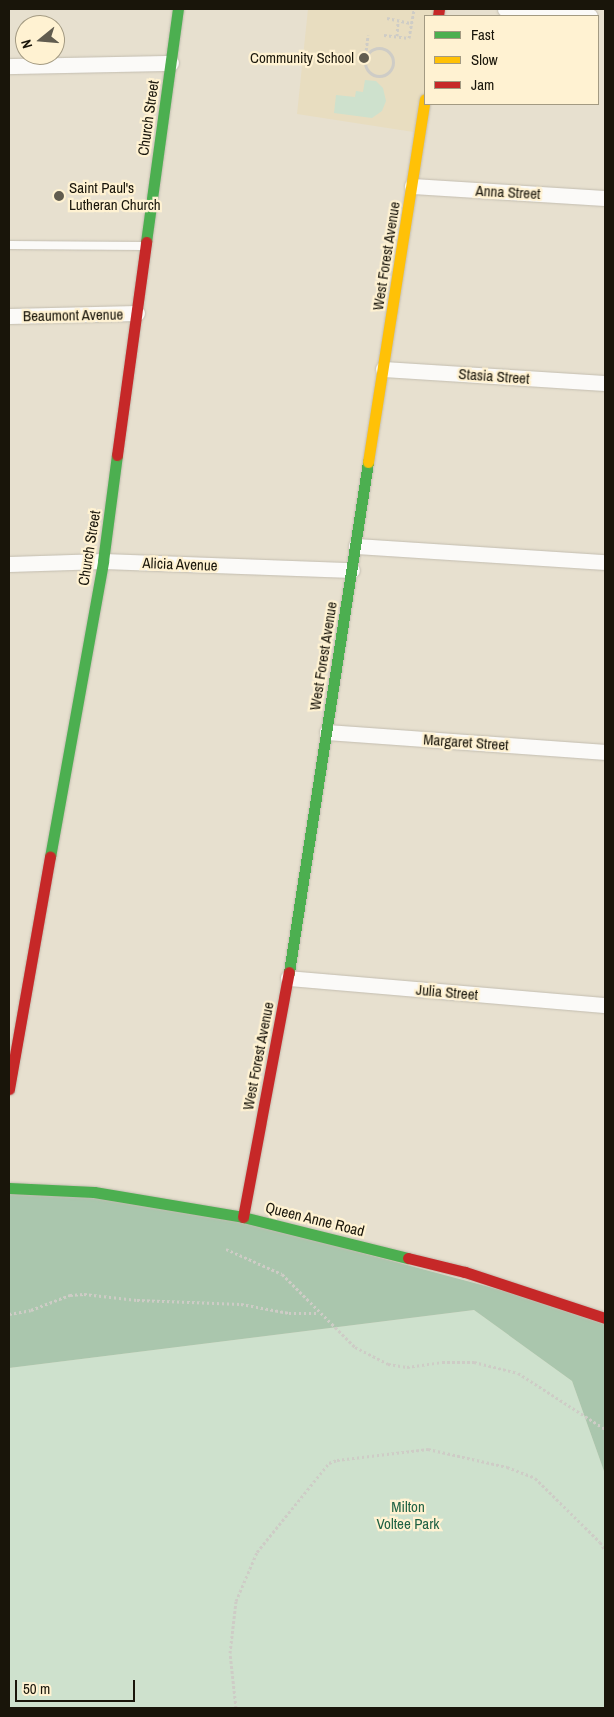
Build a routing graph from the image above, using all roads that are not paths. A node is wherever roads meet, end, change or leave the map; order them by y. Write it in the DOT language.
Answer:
graph roads {
  1 [pos="178,9"];
  2 [pos="505,9"];
  3 [pos="578,15"];
  4 [pos="171,63"];
  5 [pos="9,66"];
  6 [pos="424,105"];
  7 [pos="412,186"];
  8 [pos="605,198"];
  9 [pos="9,245"];
  10 [pos="146,246"];
  11 [pos="137,313"];
  12 [pos="9,316"];
  13 [pos="383,369"];
  14 [pos="605,383"];
  15 [pos="356,546"];
  16 [pos="103,562"];
  17 [pos="605,562"];
  18 [pos="9,564"];
  19 [pos="352,570"];
  20 [pos="327,732"];
  21 [pos="605,752"];
  22 [pos="288,978"];
  23 [pos="605,1005"];
  24 [pos="9,1089"];
  25 [pos="9,1188"];
  26 [pos="243,1216"];
  27 [pos="605,1318"];
  1 -- 4 [label="street, Church Street"];
  2 -- 3 [label="street"];
  4 -- 5 [label="street"];
  4 -- 10 [label="street, Church Street"];
  6 -- 7 [label="street, West Forest Avenue"];
  7 -- 8 [label="street, Anna Street"];
  7 -- 13 [label="street, West Forest Avenue"];
  9 -- 10 [label="lane"];
  10 -- 11 [label="street, Church Street"];
  11 -- 12 [label="street, Beaumont Avenue"];
  11 -- 16 [label="street, Church Street"];
  13 -- 14 [label="street, Stasia Street"];
  13 -- 15 [label="street, West Forest Avenue"];
  15 -- 17 [label="street"];
  15 -- 19 [label="street, West Forest Avenue"];
  16 -- 18 [label="street, Alicia Avenue"];
  16 -- 19 [label="street, Alicia Avenue"];
  16 -- 24 [label="street, Church Street"];
  19 -- 20 [label="street, West Forest Avenue"];
  20 -- 21 [label="street, Margaret Street"];
  20 -- 22 [label="street, West Forest Avenue"];
  22 -- 23 [label="street, Julia Street"];
  22 -- 26 [label="street, West Forest Avenue"];
  25 -- 26 [label="street, Queen Anne Road"];
  26 -- 27 [label="street, Queen Anne Road"];
}
